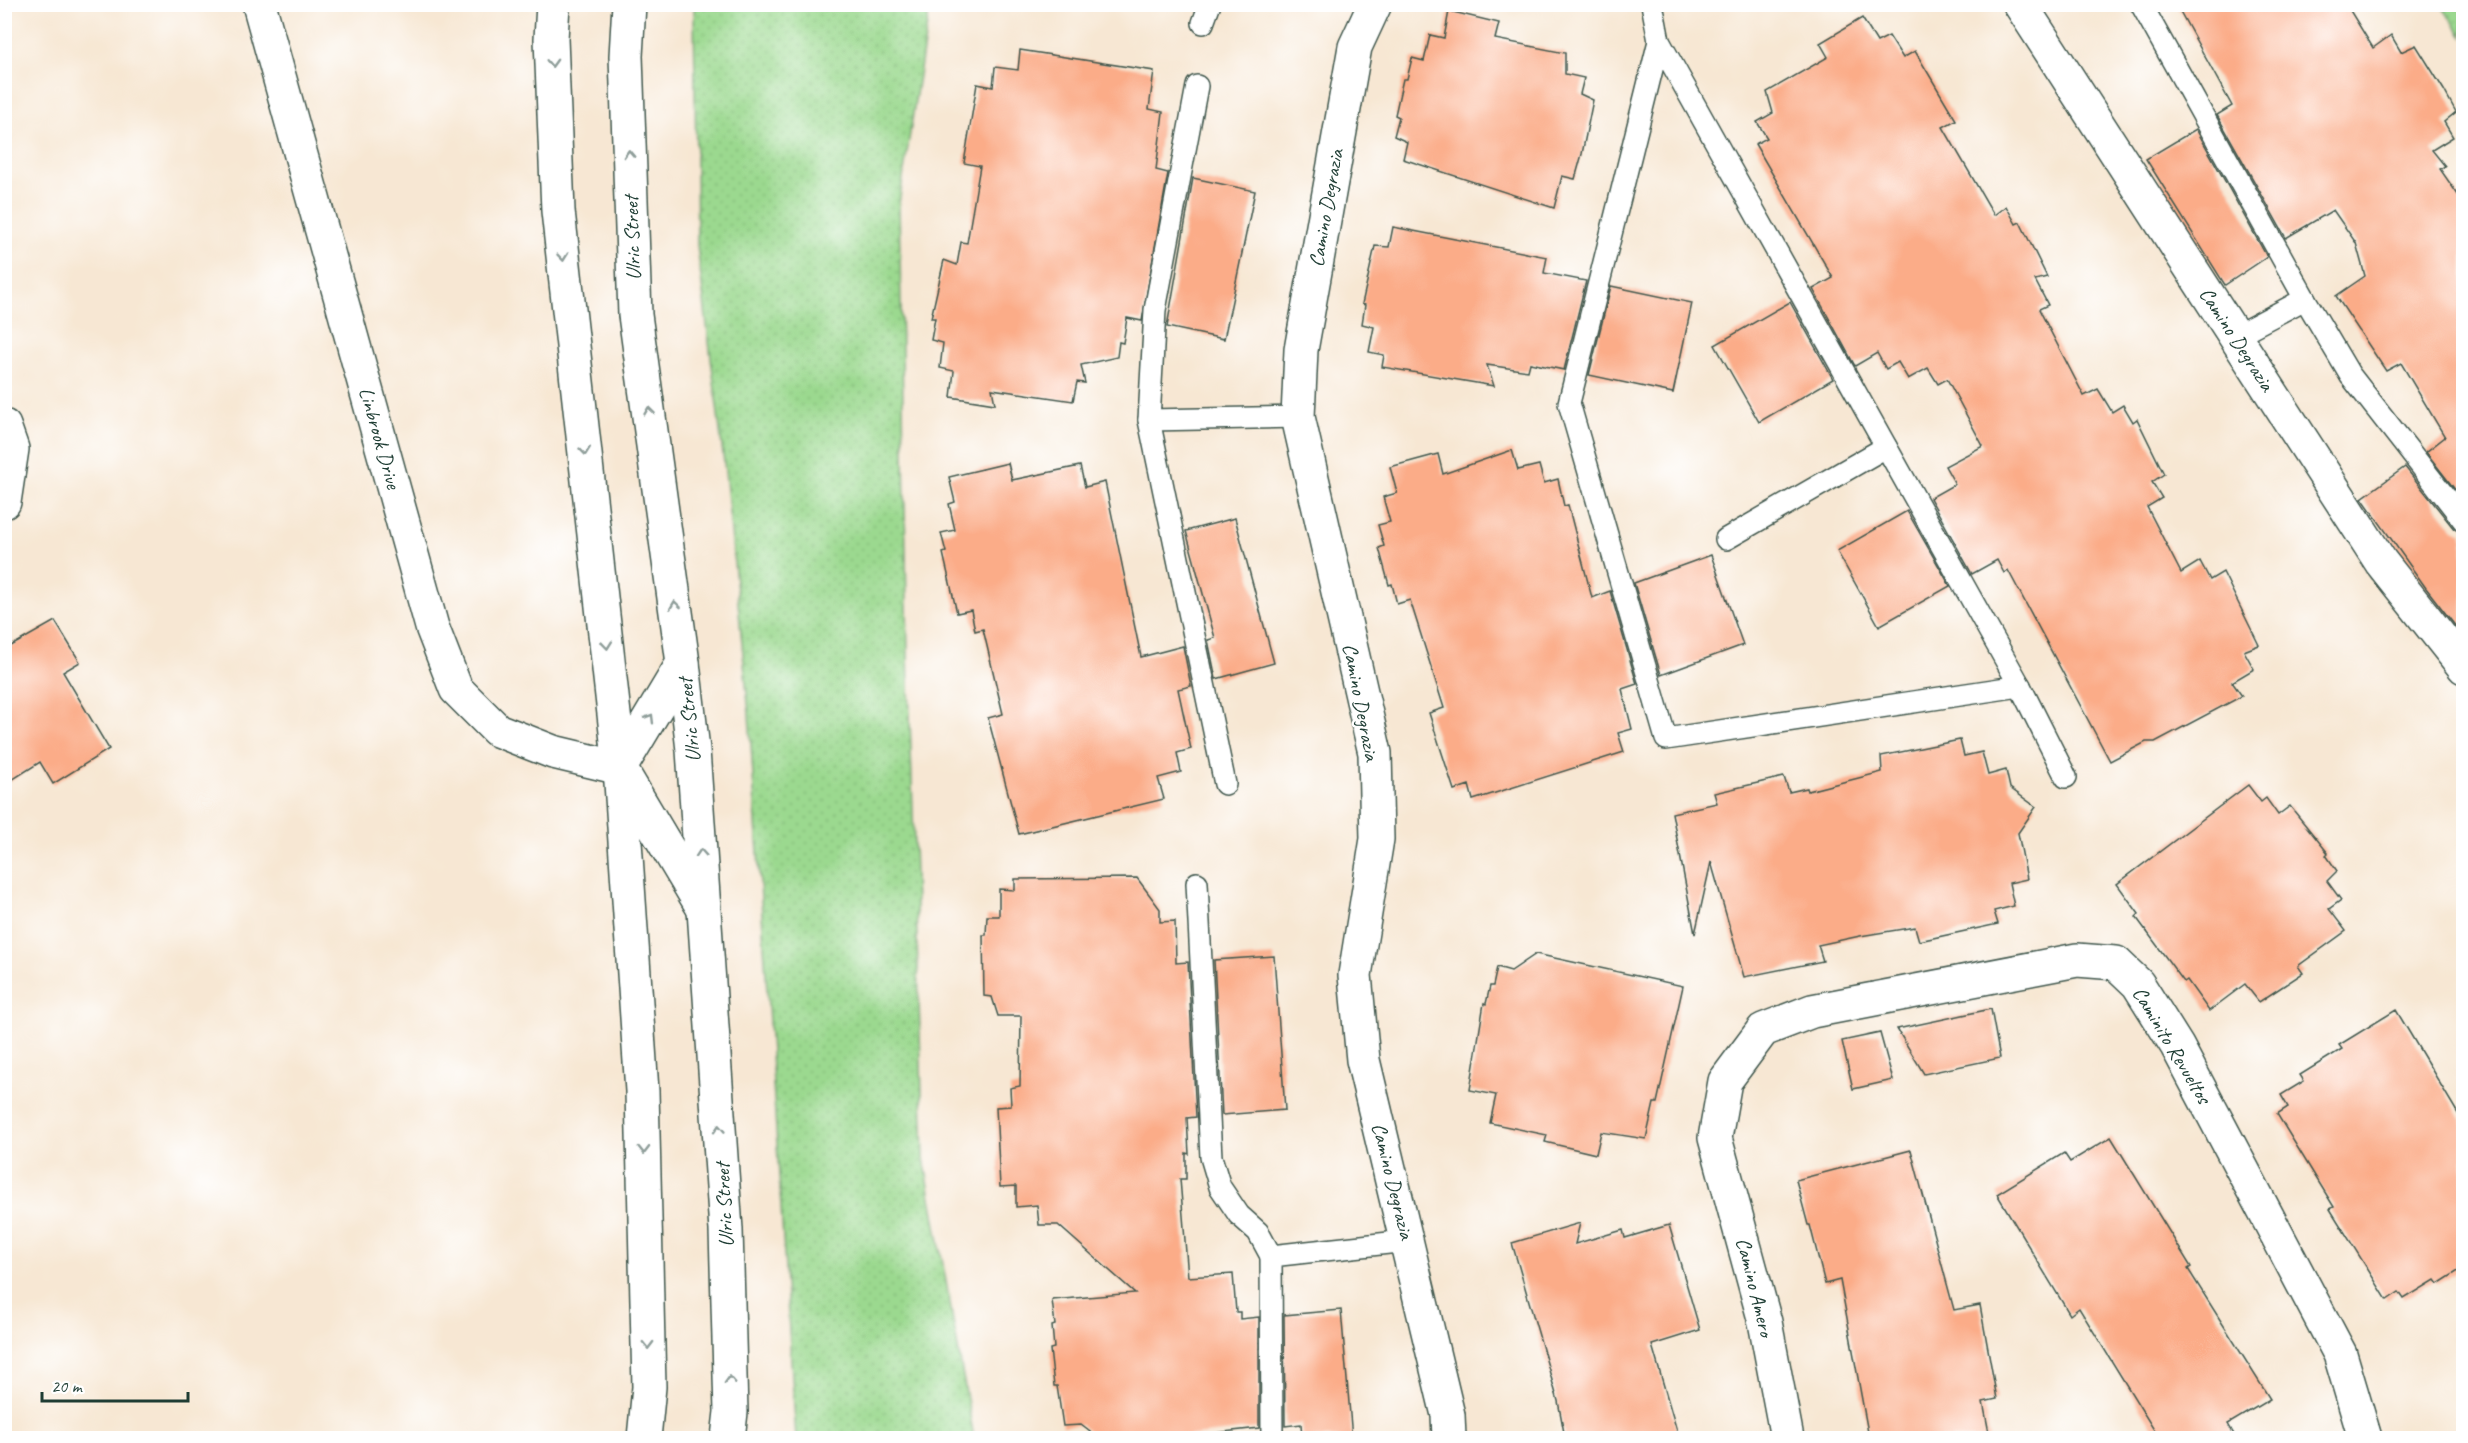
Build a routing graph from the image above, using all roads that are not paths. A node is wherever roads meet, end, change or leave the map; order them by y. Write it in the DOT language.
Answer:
graph roads {
  1 [pos="259,4"];
  2 [pos="553,4"];
  3 [pos="629,4"];
  4 [pos="1375,4"];
  5 [pos="1652,4"];
  6 [pos="2141,4"];
  7 [pos="2027,8"];
  8 [pos="1659,41"];
  9 [pos="1197,86"];
  10 [pos="2305,299"];
  11 [pos="2235,336"];
  12 [pos="1298,417"];
  13 [pos="1149,420"];
  14 [pos="4,426"];
  15 [pos="1886,447"];
  16 [pos="4,502"];
  17 [pos="2463,521"];
  18 [pos="1726,539"];
  19 [pos="683,663"];
  20 [pos="2463,666"];
  21 [pos="2020,686"];
  22 [pos="620,768"];
  23 [pos="2067,777"];
  24 [pos="1225,784"];
  25 [pos="1197,883"];
  26 [pos="705,912"];
  27 [pos="1715,1138"];
  28 [pos="1407,1241"];
  29 [pos="1271,1256"];
  30 [pos="645,1438"];
  31 [pos="728,1438"];
  32 [pos="1272,1438"];
  33 [pos="1449,1438"];
  34 [pos="1787,1438"];
  35 [pos="2365,1438"];
  1 -- 22 [label="street, Linbrook Drive"];
  2 -- 22 [label="street, one-way"];
  19 -- 3 [label="street, Ulric Street, one-way"];
  4 -- 12 [label="street, Camino Degrazia"];
  5 -- 8 [label="lane"];
  6 -- 10 [label="lane"];
  7 -- 11 [label="street, Camino Degrazia"];
  8 -- 15 [label="lane"];
  8 -- 21 [label="lane"];
  9 -- 13 [label="lane"];
  10 -- 11 [label="lane"];
  10 -- 17 [label="lane"];
  11 -- 20 [label="street, Camino Degrazia"];
  12 -- 13 [label="lane"];
  12 -- 28 [label="street, Camino Degrazia"];
  13 -- 24 [label="lane"];
  14 -- 16 [label="street"];
  15 -- 18 [label="lane"];
  15 -- 21 [label="lane"];
  22 -- 19 [label="street, one-way"];
  26 -- 19 [label="street, Ulric Street, one-way"];
  21 -- 23 [label="lane"];
  22 -- 26 [label="street"];
  22 -- 30 [label="street, one-way"];
  25 -- 29 [label="lane"];
  31 -- 26 [label="street, Ulric Street, one-way"];
  27 -- 34 [label="street, Camino Amero"];
  27 -- 35 [label="street, Caminito Revueltos"];
  28 -- 29 [label="lane"];
  28 -- 33 [label="street, Camino Degrazia"];
  29 -- 32 [label="lane"];
}
